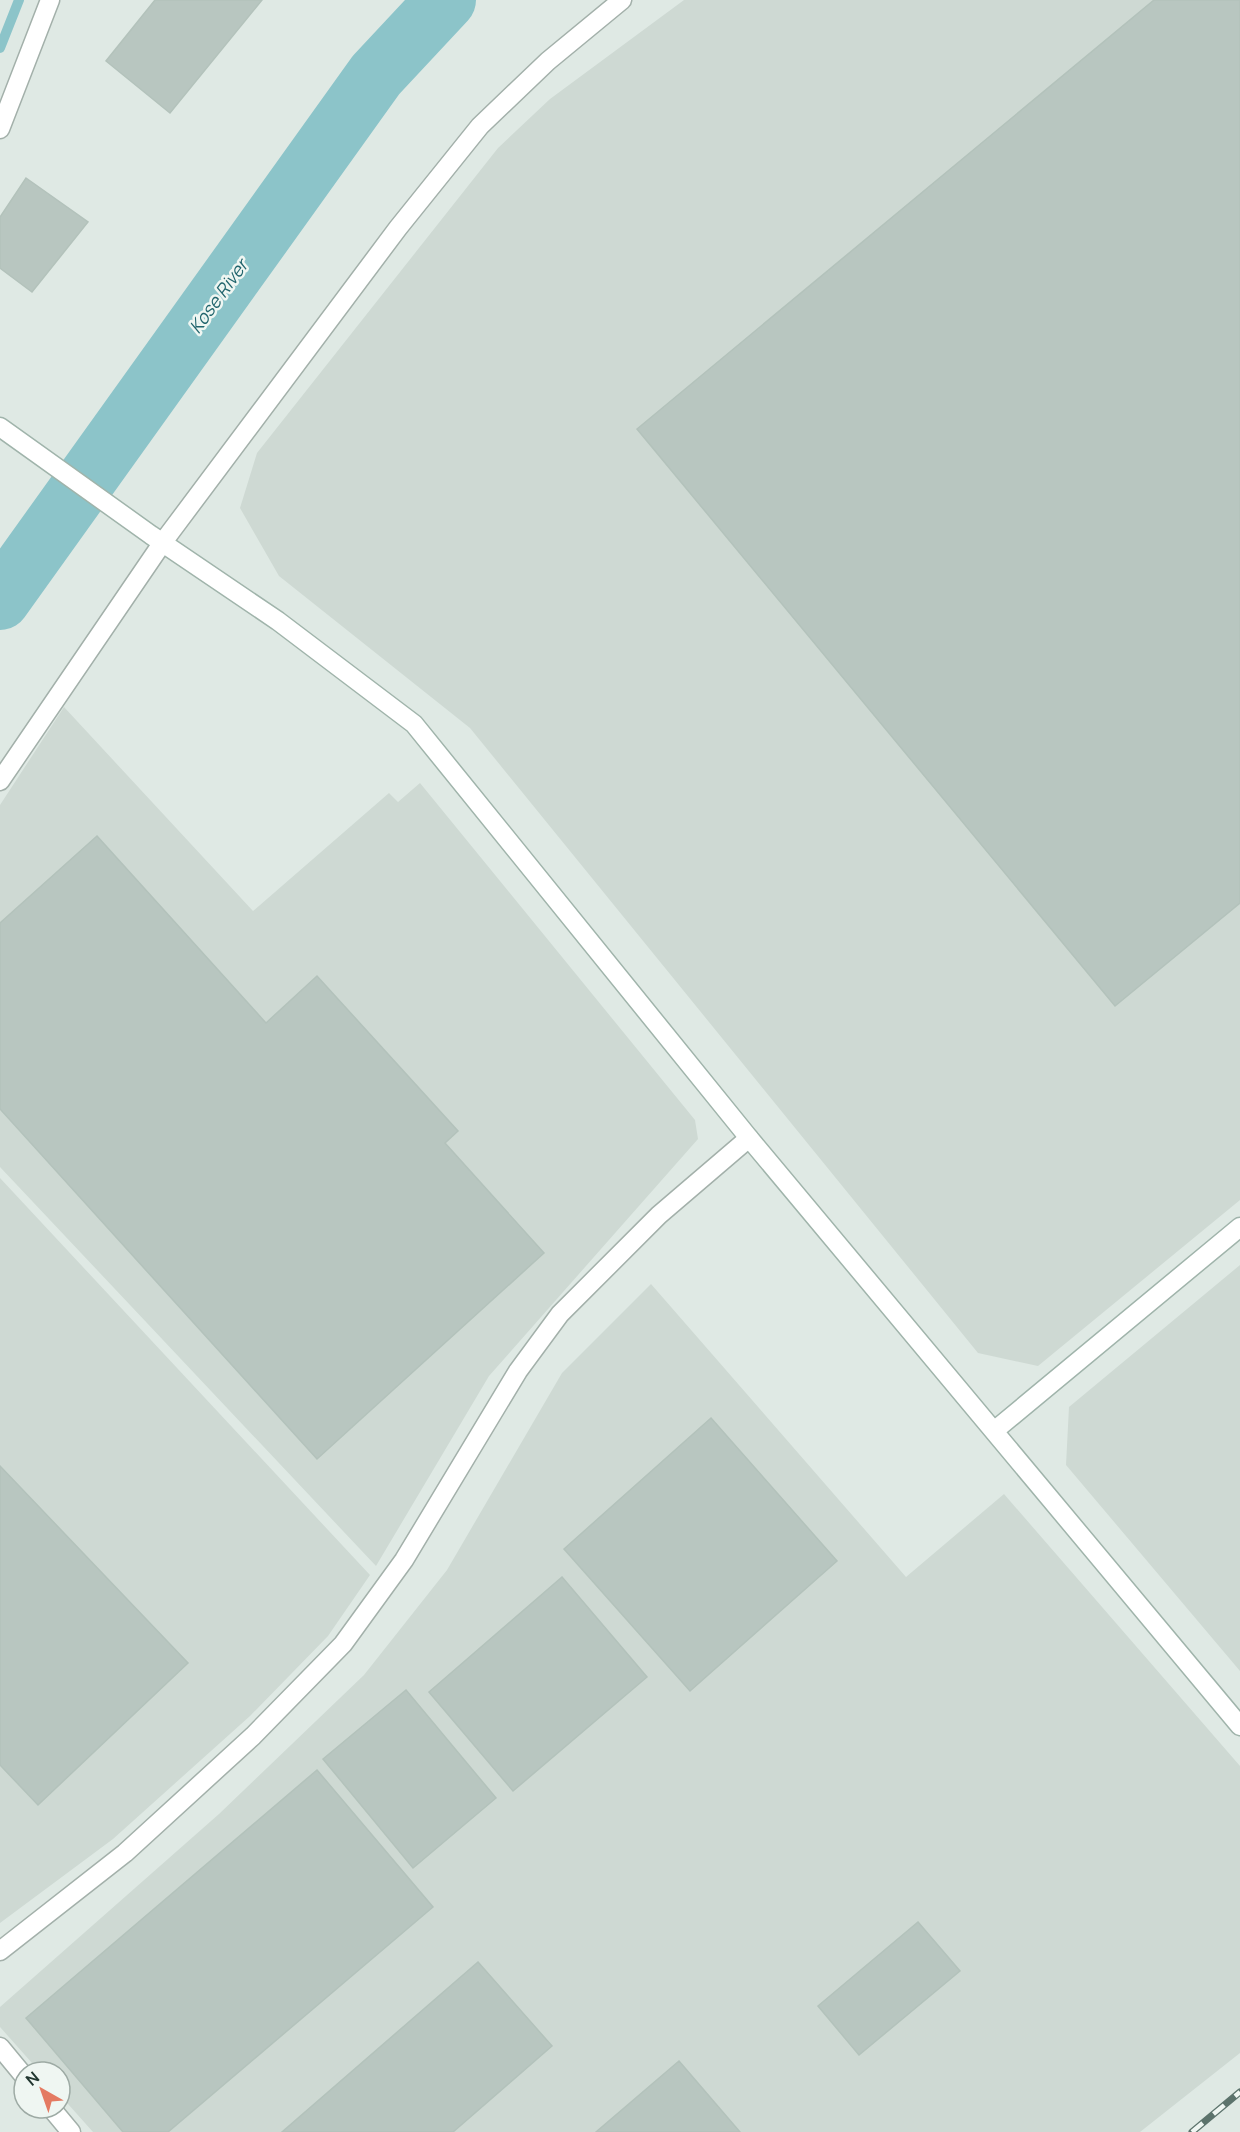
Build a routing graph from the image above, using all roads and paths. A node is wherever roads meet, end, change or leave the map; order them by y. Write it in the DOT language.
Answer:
graph roads {
  1 [pos="50,0"];
  2 [pos="622,0"];
  3 [pos="0,129"];
  4 [pos="0,427"];
  5 [pos="157,539"];
  6 [pos="0,782"];
  7 [pos="749,1138"];
  8 [pos="1240,1227"];
  9 [pos="994,1431"];
  10 [pos="1240,1726"];
  11 [pos="0,1951"];
  12 [pos="0,2047"];
  13 [pos="12,2062"];
  14 [pos="61,2120"];
  15 [pos="71,2132"];
  1 -- 3 [label="street"];
  2 -- 5 [label="street"];
  4 -- 5 [label="street"];
  5 -- 6 [label="street"];
  5 -- 7 [label="street"];
  7 -- 9 [label="street"];
  7 -- 11 [label="street"];
  8 -- 9 [label="street"];
  9 -- 10 [label="street"];
  12 -- 13 [label="street"];
  14 -- 15 [label="street"];
}
